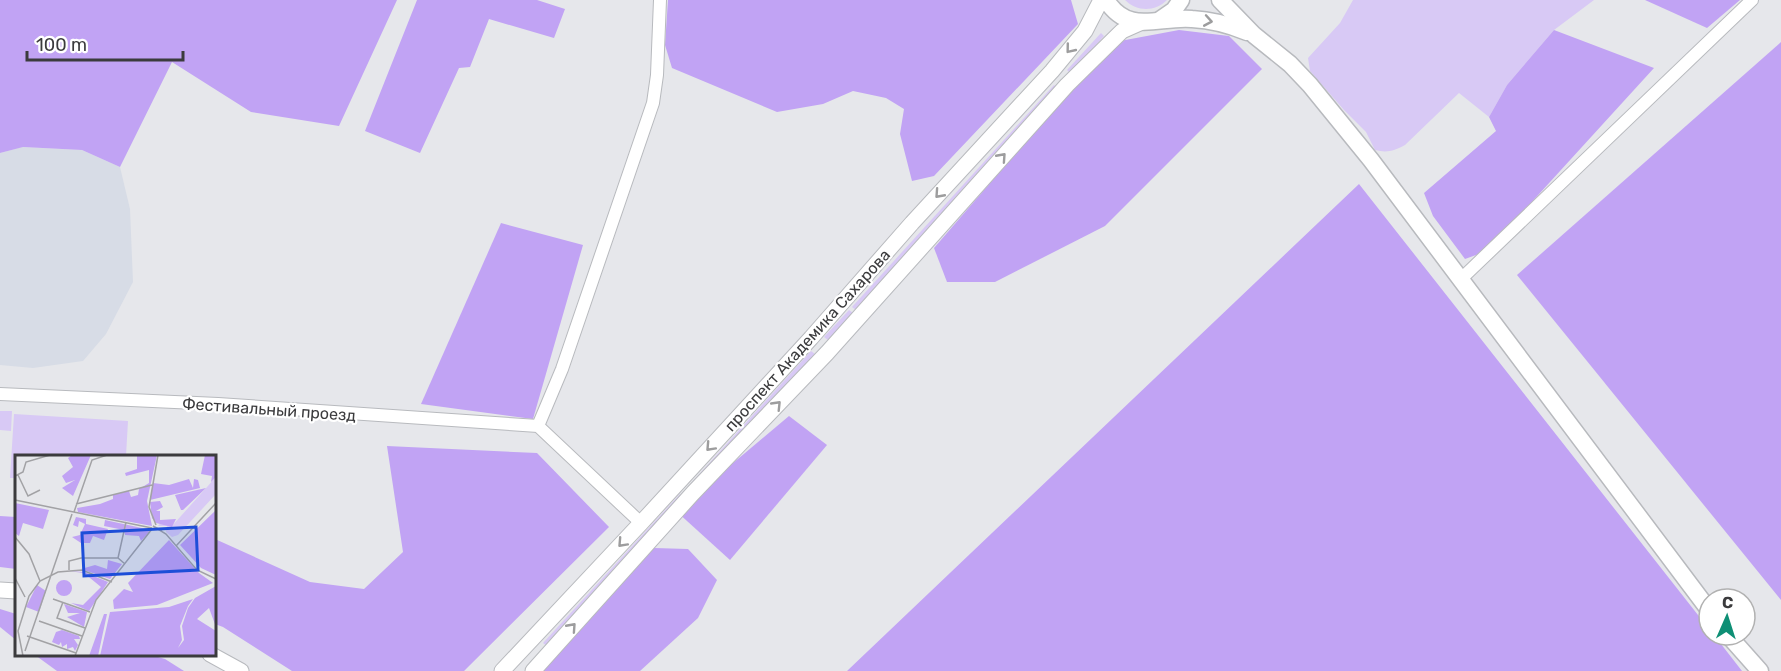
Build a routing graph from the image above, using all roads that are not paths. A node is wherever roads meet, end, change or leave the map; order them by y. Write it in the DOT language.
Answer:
graph roads {
  1 [pos="660,0"];
  2 [pos="1101,0"];
  3 [pos="1106,0"];
  4 [pos="1181,0"];
  5 [pos="1220,0"];
  6 [pos="1752,0"];
  7 [pos="1161,19"];
  8 [pos="1140,23"];
  9 [pos="1254,35"];
  10 [pos="1052,71"];
  11 [pos="1067,85"];
  12 [pos="1460,280"];
  13 [pos="811,338"];
  14 [pos="827,353"];
  15 [pos="0,394"];
  16 [pos="538,426"];
  17 [pos="678,482"];
  18 [pos="693,493"];
  19 [pos="641,523"];
  20 [pos="0,590"];
  21 [pos="15,591"];
  22 [pos="1697,594"];
  23 [pos="528,643"];
  24 [pos="1739,647"];
  25 [pos="214,656"];
  26 [pos="544,658"];
  27 [pos="241,671"];
  28 [pos="502,671"];
  29 [pos="533,671"];
  30 [pos="1760,671"];
  1 -- 16 [label="street"];
  2 -- 10 [label="street, проспект Академика Сахарова, one-way"];
  3 -- 8 [label="main road"];
  4 -- 7 [label="main road"];
  5 -- 9 [label="main road"];
  6 -- 12 [label="street"];
  7 -- 8 [label="main road"];
  7 -- 9 [label="main road, one-way"];
  8 -- 11 [label="street, проспект Академика Сахарова"];
  9 -- 12 [label="main road"];
  10 -- 11 [label="street"];
  10 -- 13 [label="street, проспект Академика Сахарова, one-way"];
  14 -- 11 [label="street, проспект Академика Сахарова, one-way"];
  12 -- 22 [label="main road"];
  13 -- 14 [label="street"];
  13 -- 17 [label="street, проспект Академика Сахарова, one-way"];
  18 -- 14 [label="street, проспект Академика Сахарова, one-way"];
  15 -- 16 [label="street, Фестивальный проезд"];
  16 -- 19 [label="street"];
  17 -- 18 [label="street"];
  17 -- 19 [label="street, проспект Академика Сахарова"];
  26 -- 18 [label="street, проспект Академика Сахарова, one-way"];
  19 -- 23 [label="street, проспект Академика Сахарова, one-way"];
  20 -- 21 [label="street"];
  23 -- 26 [label="street"];
  23 -- 28 [label="street, проспект Академика Сахарова"];
  24 -- 30 [label="main road"];
  25 -- 27 [label="street"];
  26 -- 29 [label="street, проспект Академика Сахарова"];
}
